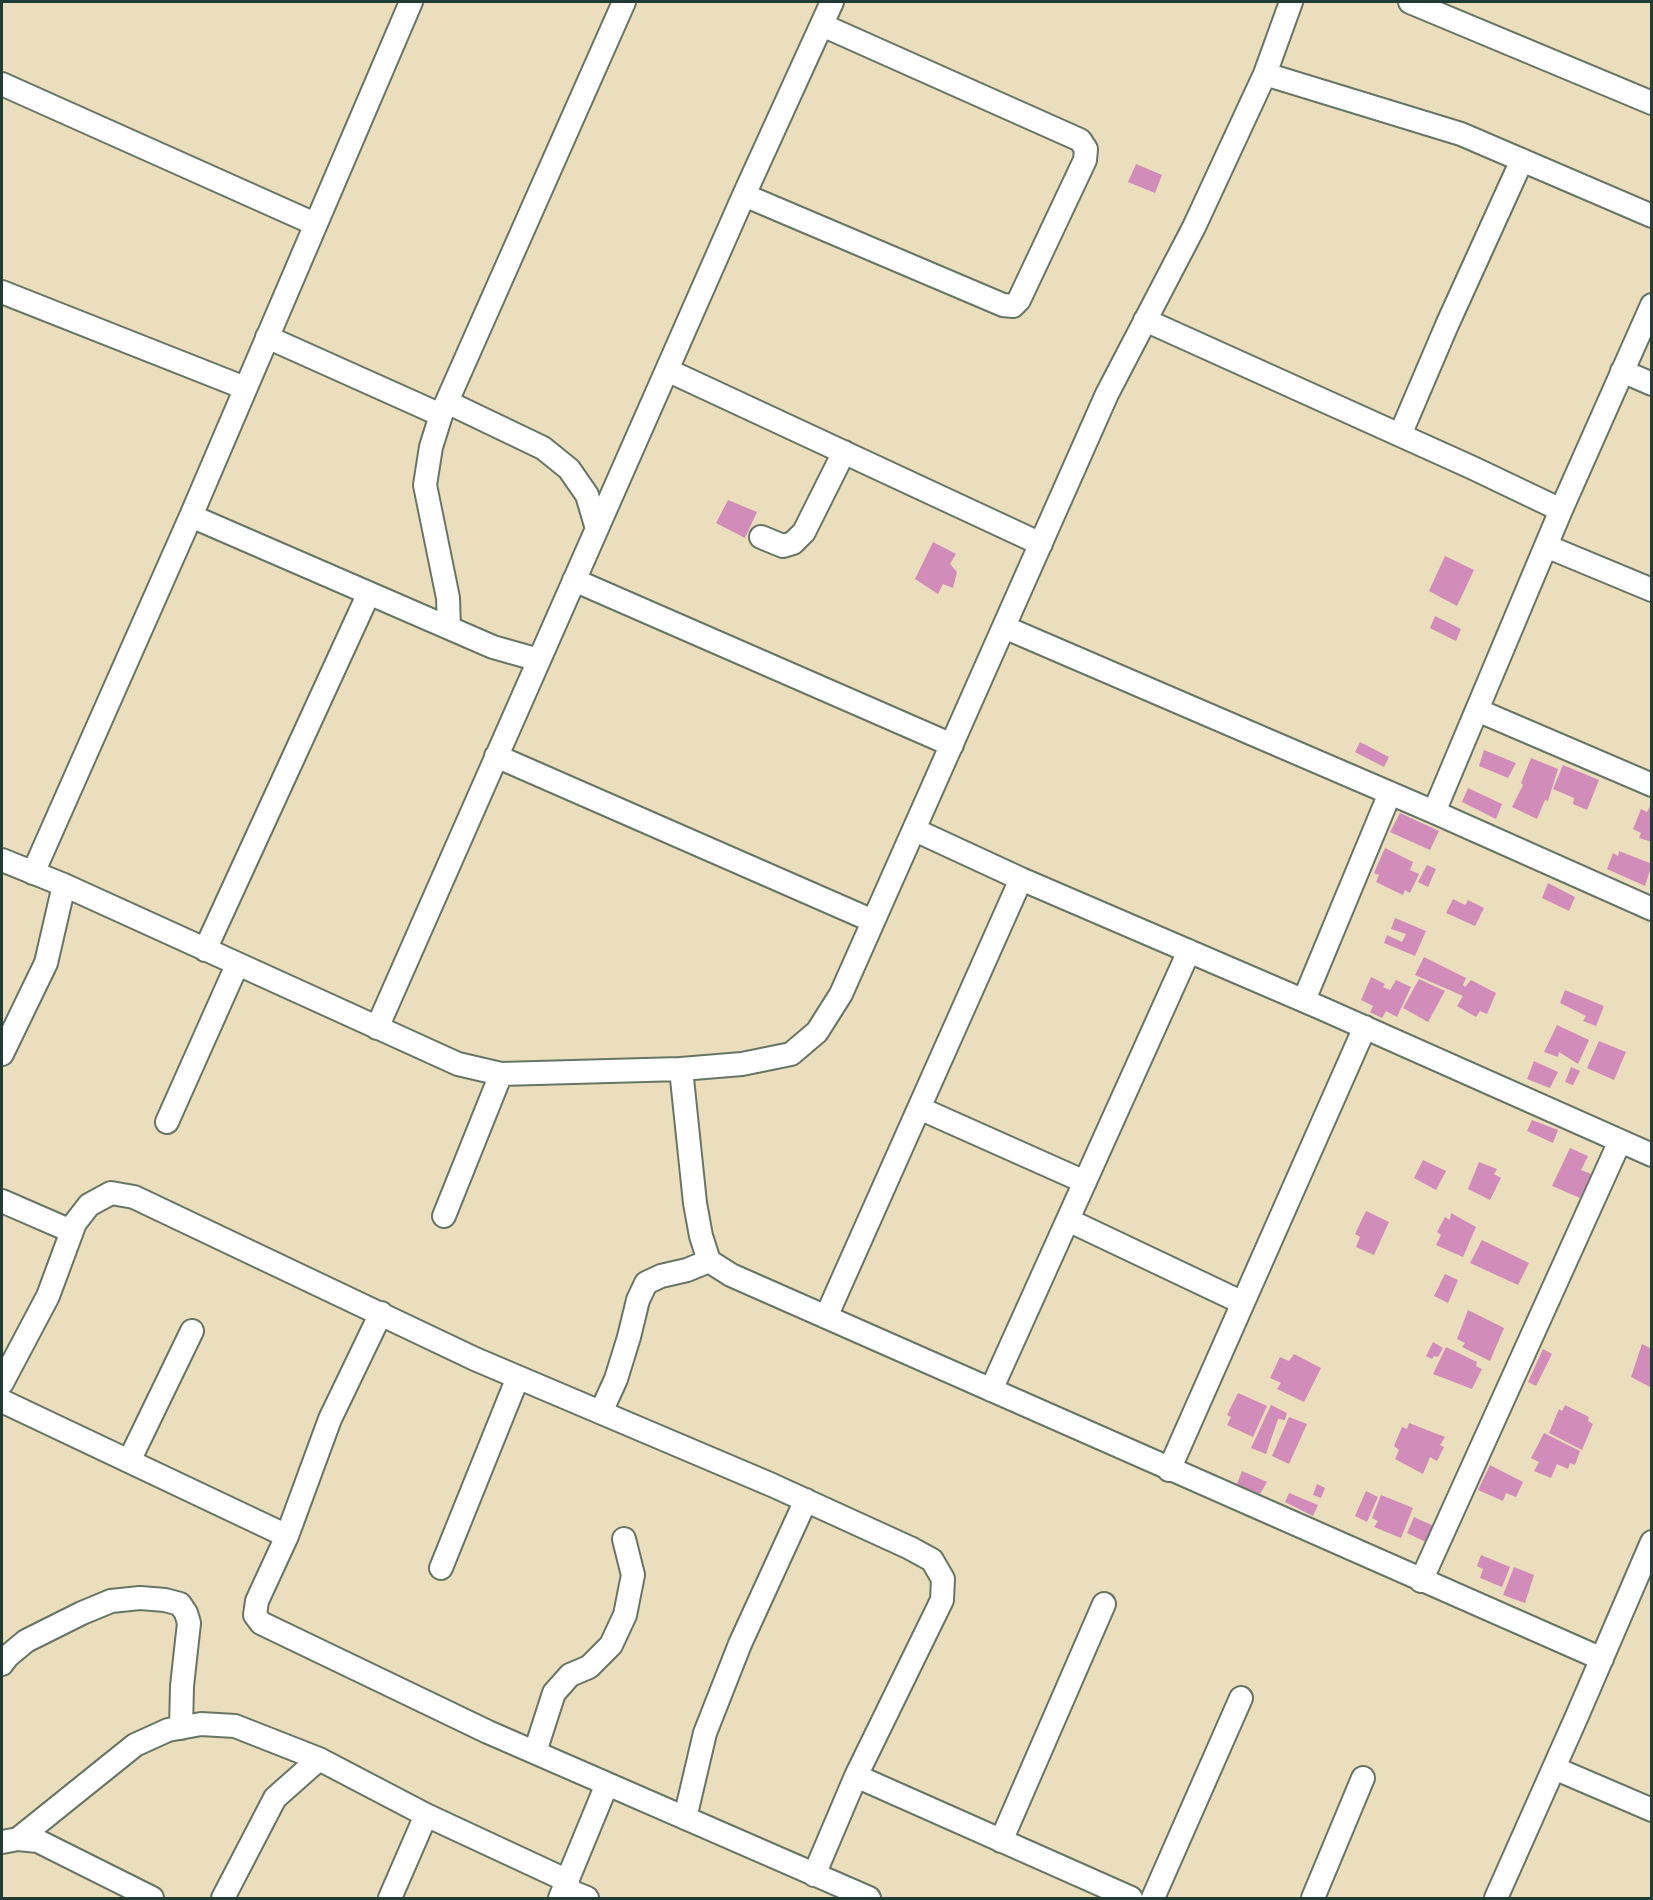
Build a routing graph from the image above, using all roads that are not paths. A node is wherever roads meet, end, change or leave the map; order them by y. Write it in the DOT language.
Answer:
graph roads {
  1 [pos="624,2"];
  2 [pos="832,2"];
  3 [pos="1291,2"];
  4 [pos="1410,2"];
  5 [pos="407,4"];
  6 [pos="822,25"];
  7 [pos="1265,74"];
  8 [pos="2,84"];
  9 [pos="1652,103"];
  10 [pos="1522,160"];
  11 [pos="744,195"];
  12 [pos="1652,216"];
  13 [pos="315,224"];
  14 [pos="2,292"];
  15 [pos="1652,305"];
  16 [pos="1145,320"];
  17 [pos="267,337"];
  18 [pos="667,370"];
  19 [pos="1622,371"];
  20 [pos="1652,384"];
  21 [pos="245,388"];
  22 [pos="444,409"];
  23 [pos="1400,435"];
  24 [pos="844,452"];
  25 [pos="1561,510"];
  26 [pos="190,516"];
  27 [pos="597,529"];
  28 [pos="761,537"];
  29 [pos="1041,544"];
  30 [pos="1546,546"];
  31 [pos="574,580"];
  32 [pos="1652,590"];
  33 [pos="368,595"];
  34 [pos="1004,627"];
  35 [pos="449,628"];
  36 [pos="539,660"];
  37 [pos="1477,710"];
  38 [pos="952,745"];
  39 [pos="496,756"];
  40 [pos="1652,785"];
  41 [pos="1390,793"];
  42 [pos="1434,812"];
  43 [pos="915,830"];
  44 [pos="2,860"];
  45 [pos="33,873"];
  46 [pos="1021,879"];
  47 [pos="64,885"];
  48 [pos="1652,909"];
  49 [pos="873,921"];
  50 [pos="205,950"];
  51 [pos="1189,951"];
  52 [pos="237,965"];
  53 [pos="1304,1000"];
  54 [pos="1365,1027"];
  55 [pos="377,1028"];
  56 [pos="2,1054"];
  57 [pos="681,1069"];
  58 [pos="501,1074"];
  59 [pos="919,1108"];
  60 [pos="167,1122"];
  61 [pos="1620,1141"];
  62 [pos="1652,1155"];
  63 [pos="1085,1182"];
  64 [pos="2,1201"];
  65 [pos="444,1216"];
  66 [pos="1068,1220"];
  67 [pos="71,1231"];
  68 [pos="709,1261"];
  69 [pos="1243,1303"];
  70 [pos="381,1312"];
  71 [pos="826,1317"];
  72 [pos="192,1331"];
  73 [pos="518,1377"];
  74 [pos="2,1383"];
  75 [pos="991,1390"];
  76 [pos="2,1401"];
  77 [pos="601,1412"];
  78 [pos="129,1461"];
  79 [pos="1169,1470"];
  80 [pos="806,1500"];
  81 [pos="287,1536"];
  82 [pos="624,1539"];
  83 [pos="1652,1542"];
  84 [pos="441,1568"];
  85 [pos="1421,1581"];
  86 [pos="1642,1591"];
  87 [pos="1104,1604"];
  88 [pos="1602,1659"];
  89 [pos="2,1664"];
  90 [pos="1241,1698"];
  91 [pos="181,1728"];
  92 [pos="534,1752"];
  93 [pos="319,1759"];
  94 [pos="1554,1768"];
  95 [pos="856,1776"];
  96 [pos="1363,1778"];
  97 [pos="607,1784"];
  98 [pos="1652,1810"];
  99 [pos="426,1815"];
  100 [pos="685,1818"];
  101 [pos="10,1840"];
  102 [pos="1001,1841"];
  103 [pos="814,1875"];
  104 [pos="564,1890"];
  105 [pos="152,1899"];
  106 [pos="223,1899"];
  107 [pos="390,1899"];
  108 [pos="587,1899"];
  109 [pos="869,1899"];
  110 [pos="1131,1899"];
  111 [pos="1153,1899"];
  112 [pos="1313,1899"];
  113 [pos="1496,1899"];
  1 -- 22 [label="street"];
  2 -- 6 [label="street"];
  3 -- 7 [label="street"];
  4 -- 9 [label="street"];
  5 -- 13 [label="street"];
  6 -- 11 [label="street"];
  6 -- 11 [label="street"];
  7 -- 10 [label="street"];
  7 -- 16 [label="street"];
  8 -- 13 [label="street"];
  10 -- 12 [label="street"];
  10 -- 23 [label="street"];
  11 -- 18 [label="street"];
  13 -- 17 [label="street"];
  14 -- 21 [label="street"];
  15 -- 19 [label="street"];
  16 -- 23 [label="street"];
  16 -- 29 [label="street"];
  17 -- 21 [label="street"];
  17 -- 22 [label="street"];
  18 -- 24 [label="street"];
  18 -- 27 [label="street"];
  19 -- 20 [label="street"];
  19 -- 25 [label="street"];
  21 -- 26 [label="street"];
  22 -- 27 [label="street"];
  22 -- 35 [label="street"];
  23 -- 25 [label="street"];
  24 -- 28 [label="street"];
  24 -- 29 [label="street"];
  25 -- 30 [label="street"];
  26 -- 33 [label="street"];
  26 -- 45 [label="street"];
  27 -- 31 [label="street"];
  29 -- 34 [label="street"];
  30 -- 32 [label="street"];
  30 -- 37 [label="street"];
  31 -- 36 [label="street"];
  31 -- 38 [label="street"];
  33 -- 35 [label="street"];
  33 -- 50 [label="street"];
  34 -- 38 [label="street"];
  34 -- 41 [label="street"];
  35 -- 36 [label="street"];
  36 -- 39 [label="street"];
  37 -- 40 [label="street"];
  37 -- 42 [label="street"];
  38 -- 43 [label="street"];
  39 -- 49 [label="street"];
  39 -- 55 [label="street"];
  41 -- 42 [label="street"];
  41 -- 53 [label="street"];
  42 -- 48 [label="street"];
  43 -- 46 [label="street"];
  43 -- 49 [label="street"];
  44 -- 45 [label="street"];
  45 -- 47 [label="street"];
  46 -- 51 [label="street"];
  46 -- 59 [label="street"];
  47 -- 50 [label="street"];
  47 -- 56 [label="street"];
  49 -- 57 [label="street"];
  50 -- 52 [label="street"];
  51 -- 53 [label="street"];
  51 -- 63 [label="street"];
  52 -- 55 [label="street"];
  52 -- 60 [label="street"];
  53 -- 54 [label="street"];
  54 -- 61 [label="street"];
  54 -- 69 [label="street"];
  55 -- 58 [label="street"];
  57 -- 58 [label="street"];
  57 -- 68 [label="street"];
  58 -- 65 [label="street"];
  59 -- 63 [label="street"];
  59 -- 71 [label="street"];
  61 -- 62 [label="street"];
  61 -- 85 [label="street"];
  63 -- 66 [label="street"];
  64 -- 67 [label="street"];
  66 -- 69 [label="street"];
  66 -- 75 [label="street"];
  67 -- 70 [label="street"];
  67 -- 74 [label="street"];
  68 -- 71 [label="street"];
  68 -- 77 [label="street"];
  69 -- 79 [label="street"];
  70 -- 73 [label="street"];
  70 -- 81 [label="street"];
  71 -- 75 [label="street"];
  72 -- 78 [label="street"];
  73 -- 77 [label="street"];
  73 -- 84 [label="street"];
  75 -- 79 [label="street"];
  76 -- 78 [label="street"];
  77 -- 80 [label="street"];
  78 -- 81 [label="street"];
  79 -- 85 [label="street"];
  80 -- 95 [label="street"];
  80 -- 100 [label="street"];
  81 -- 92 [label="street"];
  82 -- 92 [label="street"];
  83 -- 86 [label="street"];
  85 -- 88 [label="street"];
  86 -- 88 [label="street"];
  87 -- 102 [label="street"];
  88 -- 94 [label="street"];
  89 -- 91 [label="street"];
  90 -- 111 [label="street"];
  91 -- 93 [label="street"];
  91 -- 101 [label="street"];
  92 -- 97 [label="street"];
  93 -- 99 [label="street"];
  93 -- 106 [label="street"];
  94 -- 98 [label="street"];
  94 -- 113 [label="street"];
  95 -- 102 [label="street"];
  95 -- 103 [label="street"];
  96 -- 112 [label="street"];
  97 -- 100 [label="street"];
  97 -- 104 [label="street"];
  99 -- 104 [label="street"];
  99 -- 107 [label="street"];
  100 -- 103 [label="street"];
  101 -- 105 [label="street"];
  102 -- 110 [label="street"];
  103 -- 109 [label="street"];
  104 -- 108 [label="street"];
}
